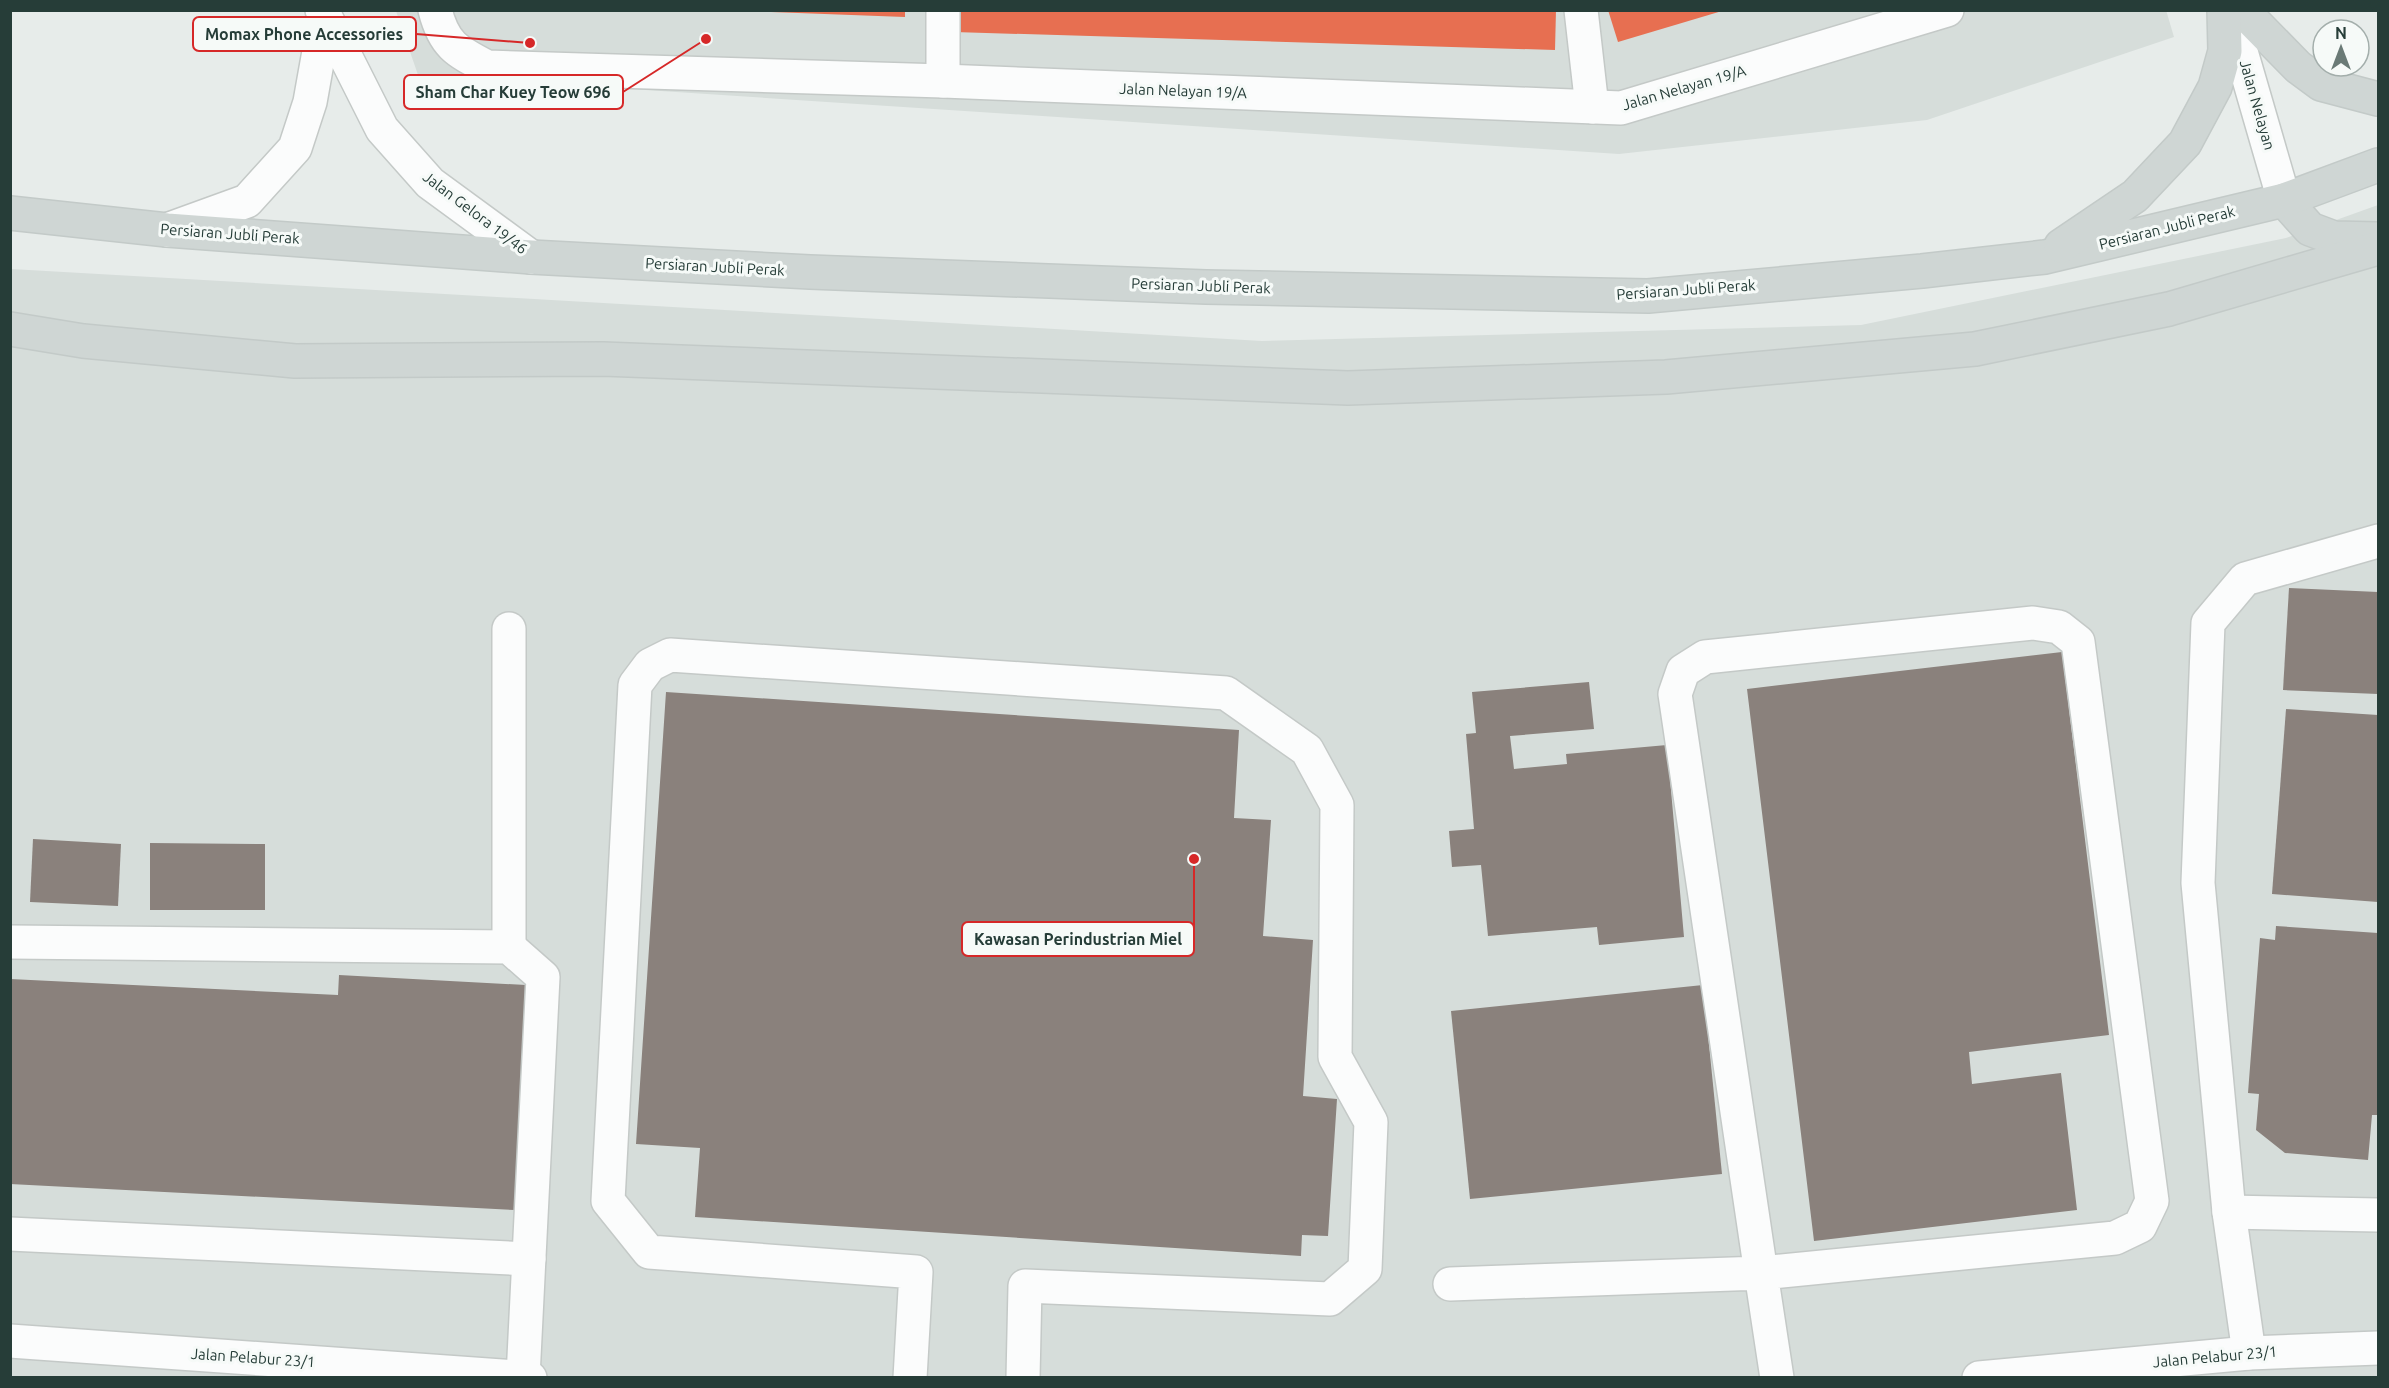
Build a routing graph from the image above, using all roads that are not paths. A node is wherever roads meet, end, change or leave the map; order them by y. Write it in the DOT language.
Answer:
graph roads {
  1 [pos="435,10"];
  2 [pos="943,10"];
  3 [pos="1581,10"];
  4 [pos="1947,10"];
  5 [pos="2224,10"];
  6 [pos="2229,10"];
  7 [pos="2242,10"];
  8 [pos="324,14"];
  9 [pos="944,81"];
  10 [pos="2379,99"];
  11 [pos="1592,107"];
  12 [pos="2379,165"];
  13 [pos="2284,200"];
  14 [pos="10,213"];
  15 [pos="167,230"];
  16 [pos="2379,239"];
  17 [pos="2379,248"];
  18 [pos="531,256"];
  19 [pos="2045,257"];
  20 [pos="10,329"];
  21 [pos="10,341"];
  22 [pos="83,341"];
  23 [pos="2379,541"];
  24 [pos="509,629"];
  25 [pos="10,942"];
  26 [pos="509,946"];
  27 [pos="2229,1212"];
  28 [pos="2379,1215"];
  29 [pos="10,1234"];
  30 [pos="528,1259"];
  31 [pos="1761,1273"];
  32 [pos="1450,1284"];
  33 [pos="10,1341"];
  34 [pos="2379,1348"];
  35 [pos="2249,1353"];
  36 [pos="2213,1367"];
  37 [pos="342,1371"];
  38 [pos="523,1377"];
  39 [pos="530,1377"];
  40 [pos="910,1377"];
  41 [pos="1023,1377"];
  42 [pos="1777,1377"];
  43 [pos="1979,1377"];
  1 -- 9 [label="street, Jalan Nelayan 19/A"];
  2 -- 9 [label="street"];
  3 -- 11 [label="street"];
  4 -- 11 [label="street, Jalan Nelayan 19/A"];
  5 -- 19 [label="main road"];
  6 -- 13 [label="street, Jalan Nelayan"];
  7 -- 10 [label="main road"];
  8 -- 15 [label="street, Jalan Gelora 19/46"];
  8 -- 18 [label="street, Jalan Gelora 19/46"];
  9 -- 11 [label="street, Jalan Nelayan 19/A"];
  12 -- 13 [label="main road, Persiaran Jubli Perak"];
  13 -- 16 [label="main road"];
  13 -- 19 [label="main road, Persiaran Jubli Perak"];
  14 -- 15 [label="main road, Persiaran Jubli Perak"];
  15 -- 18 [label="main road, Persiaran Jubli Perak"];
  17 -- 22 [label="main road"];
  18 -- 19 [label="main road, Persiaran Jubli Perak"];
  20 -- 22 [label="main road"];
  21 -- 22 [label="main road"];
  23 -- 27 [label="street"];
  24 -- 26 [label="street"];
  25 -- 26 [label="street"];
  26 -- 30 [label="street"];
  27 -- 28 [label="street"];
  27 -- 35 [label="street"];
  29 -- 30 [label="street"];
  30 -- 38 [label="street"];
  31 -- 31 [label="street"];
  31 -- 32 [label="street"];
  31 -- 42 [label="street"];
  33 -- 37 [label="street, Jalan Pelabur 23/1"];
  34 -- 35 [label="street, Jalan Pelabur 23/1"];
  35 -- 36 [label="street, Jalan Pelabur 23/1"];
  36 -- 43 [label="street, Jalan Pelabur 23/1"];
  37 -- 38 [label="street, Jalan Pelabur 23/1"];
  38 -- 39 [label="street, Jalan Pelabur 23/1"];
  40 -- 41 [label="street"];
}
